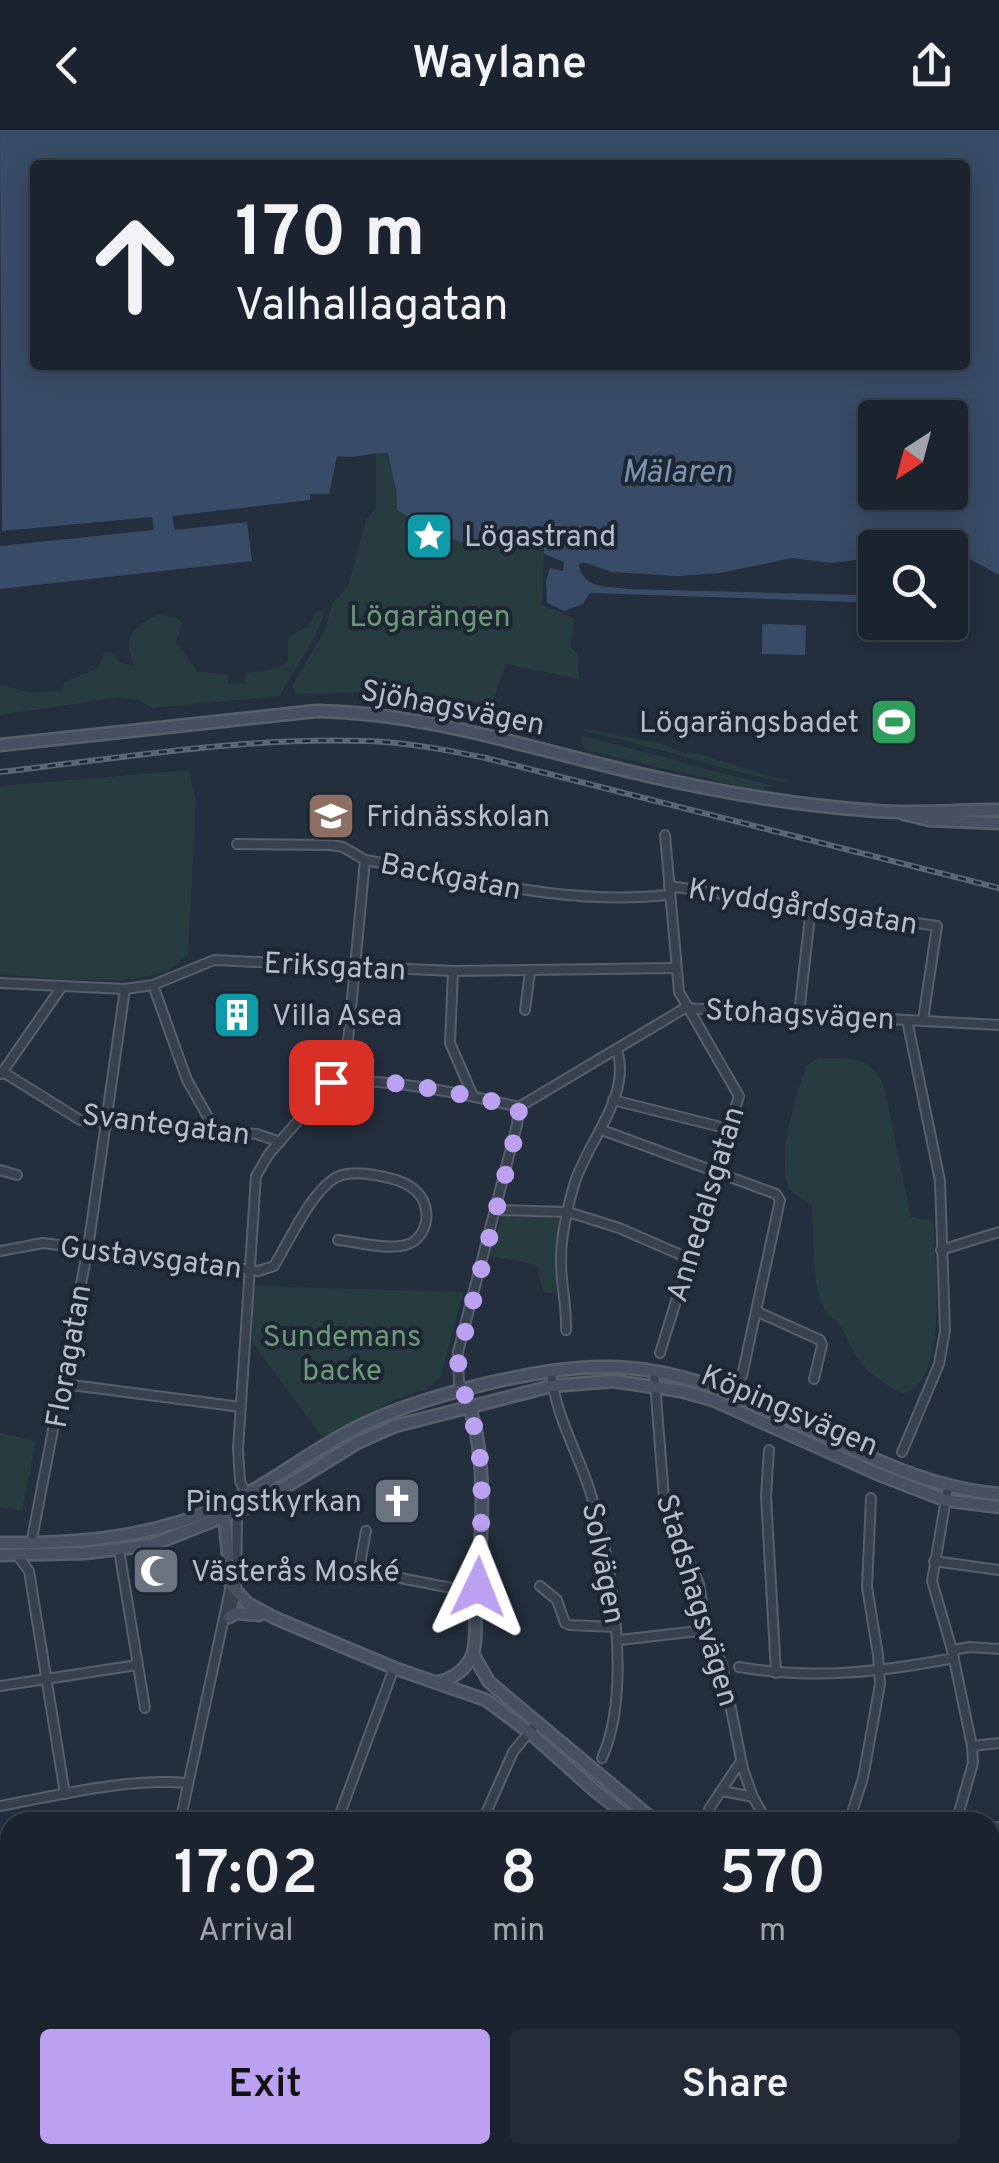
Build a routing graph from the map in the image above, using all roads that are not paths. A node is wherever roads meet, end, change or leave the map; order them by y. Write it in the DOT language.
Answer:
graph roads {
  1 [pos="0,745"];
  2 [pos="999,810"];
  3 [pos="893,811"];
  4 [pos="999,823"];
  5 [pos="665,835"];
  6 [pos="237,844"];
  7 [pos="366,860"];
  8 [pos="669,890"];
  9 [pos="811,907"];
  10 [pos="356,968"];
  11 [pos="675,968"];
  12 [pos="453,971"];
  13 [pos="530,972"];
  14 [pos="0,983"];
  15 [pos="153,986"];
  16 [pos="61,988"];
  17 [pos="125,989"];
  18 [pos="686,1008"];
  19 [pos="525,1010"];
  20 [pos="799,1014"];
  21 [pos="906,1020"];
  22 [pos="922,1020"];
  23 [pos="999,1025"];
  24 [pos="617,1049"];
  25 [pos="1,1074"];
  26 [pos="331,1082"];
  27 [pos="474,1097"];
  28 [pos="614,1100"];
  29 [pos="519,1108"];
  30 [pos="106,1122"];
  31 [pos="729,1129"];
  32 [pos="208,1130"];
  33 [pos="602,1130"];
  34 [pos="280,1142"];
  35 [pos="0,1170"];
  36 [pos="717,1173"];
  37 [pos="18,1175"];
  38 [pos="496,1210"];
  39 [pos="568,1212"];
  40 [pos="999,1232"];
  41 [pos="338,1240"];
  42 [pos="88,1248"];
  43 [pos="941,1250"];
  44 [pos="0,1251"];
  45 [pos="688,1258"];
  46 [pos="249,1270"];
  47 [pos="758,1312"];
  48 [pos="566,1330"];
  49 [pos="660,1353"];
  50 [pos="654,1371"];
  51 [pos="551,1372"];
  52 [pos="742,1376"];
  53 [pos="814,1378"];
  54 [pos="64,1384"];
  55 [pos="552,1386"];
  56 [pos="654,1386"];
  57 [pos="463,1391"];
  58 [pos="470,1405"];
  59 [pos="241,1407"];
  60 [pos="768,1450"];
  61 [pos="902,1452"];
  62 [pos="948,1487"];
  63 [pos="244,1494"];
  64 [pos="999,1494"];
  65 [pos="872,1498"];
  66 [pos="945,1500"];
  67 [pos="226,1504"];
  68 [pos="251,1507"];
  69 [pos="999,1508"];
  70 [pos="231,1516"];
  71 [pos="194,1531"];
  72 [pos="366,1531"];
  73 [pos="0,1543"];
  74 [pos="31,1544"];
  75 [pos="228,1546"];
  76 [pos="119,1550"];
  77 [pos="0,1555"];
  78 [pos="17,1555"];
  79 [pos="934,1561"];
  80 [pos="999,1570"];
  81 [pos="540,1586"];
  82 [pos="234,1589"];
  83 [pos="477,1593"];
  84 [pos="229,1617"];
  85 [pos="275,1618"];
  86 [pos="220,1626"];
  87 [pos="615,1628"];
  88 [pos="707,1630"];
  89 [pos="620,1640"];
  90 [pos="999,1649"];
  91 [pos="473,1654"];
  92 [pos="953,1654"];
  93 [pos="138,1664"];
  94 [pos="739,1667"];
  95 [pos="394,1668"];
  96 [pos="879,1672"];
  97 [pos="776,1674"];
  98 [pos="46,1678"];
  99 [pos="438,1682"];
  100 [pos="0,1686"];
  101 [pos="145,1708"];
  102 [pos="533,1728"];
  103 [pos="999,1742"];
  104 [pos="972,1746"];
  105 [pos="602,1758"];
  106 [pos="742,1760"];
  107 [pos="187,1783"];
  108 [pos="723,1791"];
  109 [pos="65,1794"];
  110 [pos="753,1797"];
  111 [pos="0,1806"];
  112 [pos="709,1809"];
  113 [pos="182,1812"];
  114 [pos="340,1812"];
  115 [pos="490,1812"];
  116 [pos="622,1812"];
  117 [pos="643,1812"];
  118 [pos="761,1812"];
  119 [pos="852,1812"];
  120 [pos="960,1812"];
  1 -- 3 [label="main road, Sjöhagsvägen"];
  2 -- 3 [label="main road, Sjöhagsvägen"];
  3 -- 4 [label="main road, Sjöhagsvägen"];
  5 -- 8 [label="street, Annedalsgatan"];
  6 -- 7 [label="street, Backgatan"];
  7 -- 8 [label="street, Backgatan"];
  7 -- 10 [label="street"];
  8 -- 9 [label="street, Kryddgårdsgatan"];
  8 -- 11 [label="street, Annedalsgatan"];
  9 -- 20 [label="street"];
  9 -- 22 [label="street, Kryddgårdsgatan"];
  10 -- 12 [label="street, Eriksgatan"];
  10 -- 15 [label="street, Eriksgatan"];
  10 -- 26 [label="street"];
  11 -- 13 [label="street, Eriksgatan"];
  11 -- 18 [label="street, Annedalsgatan"];
  12 -- 13 [label="street, Eriksgatan"];
  12 -- 27 [label="street"];
  13 -- 19 [label="street"];
  14 -- 16 [label="street, Eriksgatan"];
  15 -- 17 [label="street, Eriksgatan"];
  15 -- 32 [label="street"];
  16 -- 17 [label="street, Eriksgatan"];
  16 -- 25 [label="street"];
  17 -- 30 [label="street, Floragatan"];
  18 -- 20 [label="street, Stohagsvägen"];
  18 -- 24 [label="street, Stohagsvägen"];
  18 -- 31 [label="street, Annedalsgatan"];
  20 -- 21 [label="street, Stohagsvägen"];
  21 -- 22 [label="street, Stohagsvägen"];
  21 -- 43 [label="street"];
  22 -- 23 [label="street, Stohagsvägen"];
  24 -- 28 [label="street"];
  24 -- 29 [label="street, Stohagsvägen"];
  25 -- 30 [label="street, Svantegatan"];
  26 -- 27 [label="street"];
  26 -- 34 [label="street"];
  27 -- 29 [label="street"];
  28 -- 31 [label="street"];
  28 -- 33 [label="street"];
  29 -- 38 [label="street"];
  30 -- 32 [label="street, Svantegatan"];
  30 -- 42 [label="street, Floragatan"];
  31 -- 36 [label="street, Annedalsgatan"];
  32 -- 34 [label="street, Svantegatan"];
  33 -- 36 [label="street"];
  33 -- 39 [label="street"];
  34 -- 46 [label="street"];
  35 -- 37 [label="street"];
  36 -- 45 [label="street, Annedalsgatan"];
  36 -- 47 [label="street"];
  38 -- 39 [label="street"];
  38 -- 57 [label="street"];
  39 -- 45 [label="street"];
  39 -- 48 [label="street"];
  40 -- 43 [label="street"];
  41 -- 46 [label="street, Gustavsgatan"];
  42 -- 44 [label="street, Gustavsgatan"];
  42 -- 46 [label="street, Gustavsgatan"];
  42 -- 54 [label="street, Floragatan"];
  43 -- 61 [label="street"];
  45 -- 49 [label="street, Annedalsgatan"];
  46 -- 59 [label="street"];
  47 -- 52 [label="street"];
  47 -- 53 [label="street"];
  50 -- 51 [label="main road, Köpingsvägen"];
  50 -- 56 [label="street, Stadshagsvägen"];
  50 -- 62 [label="main road, Köpingsvägen"];
  51 -- 55 [label="street, Solvägen"];
  51 -- 57 [label="main road, Köpingsvägen"];
  54 -- 59 [label="street"];
  54 -- 74 [label="street, Floragatan"];
  55 -- 56 [label="main road, Köpingsvägen"];
  55 -- 58 [label="main road, Köpingsvägen"];
  55 -- 87 [label="street, Solvägen"];
  56 -- 66 [label="main road, Köpingsvägen"];
  56 -- 88 [label="street, Stadshagsvägen"];
  57 -- 58 [label="main road"];
  57 -- 63 [label="main road, Köpingsvägen"];
  58 -- 68 [label="main road, Köpingsvägen"];
  58 -- 83 [label="main road"];
  59 -- 63 [label="street"];
  60 -- 97 [label="street"];
  62 -- 64 [label="main road, Köpingsvägen"];
  62 -- 66 [label="street"];
  63 -- 67 [label="main road, Köpingsvägen"];
  63 -- 68 [label="street"];
  65 -- 96 [label="street"];
  66 -- 69 [label="main road, Köpingsvägen"];
  66 -- 79 [label="street"];
  67 -- 70 [label="main road"];
  67 -- 74 [label="main road, Köpingsvägen"];
  68 -- 70 [label="main road, Köpingsvägen"];
  70 -- 71 [label="main road, Köpingsvägen"];
  70 -- 75 [label="main road"];
  70 -- 82 [label="street"];
  71 -- 75 [label="main road"];
  71 -- 76 [label="main road, Köpingsvägen"];
  72 -- 83 [label="street"];
  73 -- 74 [label="main road, Köpingsvägen"];
  75 -- 82 [label="main road"];
  76 -- 78 [label="main road, Köpingsvägen"];
  76 -- 93 [label="street"];
  77 -- 78 [label="main road, Köpingsvägen"];
  78 -- 98 [label="street"];
  79 -- 80 [label="street"];
  79 -- 92 [label="street"];
  81 -- 87 [label="street"];
  82 -- 84 [label="street"];
  82 -- 85 [label="main road"];
  82 -- 86 [label="street"];
  83 -- 91 [label="main road"];
  84 -- 85 [label="main road"];
  84 -- 86 [label="street"];
  85 -- 95 [label="main road"];
  86 -- 107 [label="street"];
  87 -- 89 [label="street, Solvägen"];
  88 -- 89 [label="street"];
  88 -- 106 [label="street, Stadshagsvägen"];
  89 -- 105 [label="street, Solvägen"];
  90 -- 92 [label="street"];
  91 -- 99 [label="main road"];
  91 -- 102 [label="main road"];
  92 -- 96 [label="street"];
  92 -- 104 [label="street"];
  93 -- 98 [label="street"];
  93 -- 101 [label="street"];
  94 -- 97 [label="street"];
  95 -- 99 [label="main road"];
  95 -- 114 [label="street"];
  96 -- 97 [label="street"];
  96 -- 119 [label="street"];
  98 -- 100 [label="street"];
  98 -- 109 [label="street"];
  99 -- 102 [label="main road"];
  102 -- 115 [label="street"];
  102 -- 116 [label="main road"];
  102 -- 117 [label="main road"];
  103 -- 104 [label="street"];
  104 -- 120 [label="street"];
  106 -- 108 [label="street"];
  106 -- 110 [label="street, Stadshagsvägen"];
  107 -- 109 [label="street"];
  107 -- 113 [label="street"];
  108 -- 110 [label="street"];
  108 -- 112 [label="street"];
  109 -- 111 [label="street"];
  110 -- 118 [label="street, Stadshagsvägen"];
}
